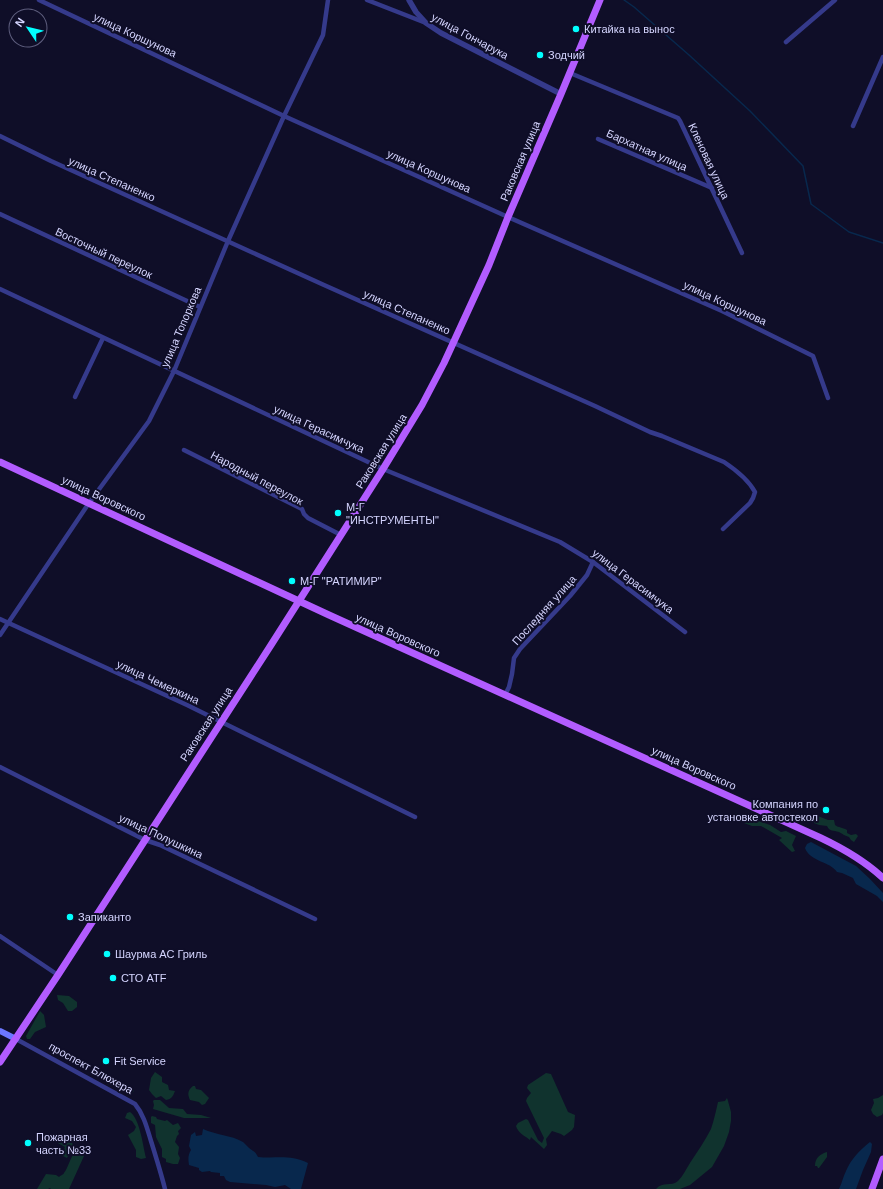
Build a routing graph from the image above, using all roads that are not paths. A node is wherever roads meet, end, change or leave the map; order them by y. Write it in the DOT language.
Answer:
graph roads {
  1 [pos="39,0"];
  2 [pos="328,0"];
  3 [pos="367,0"];
  4 [pos="409,0"];
  5 [pos="600,0"];
  6 [pos="835,0"];
  7 [pos="426,23"];
  8 [pos="786,42"];
  9 [pos="883,57"];
  10 [pos="570,73"];
  11 [pos="561,94"];
  12 [pos="284,116"];
  13 [pos="853,126"];
  14 [pos="0,136"];
  15 [pos="598,139"];
  16 [pos="712,188"];
  17 [pos="0,214"];
  18 [pos="508,217"];
  19 [pos="228,241"];
  20 [pos="742,253"];
  21 [pos="0,289"];
  22 [pos="200,307"];
  23 [pos="103,338"];
  24 [pos="454,343"];
  25 [pos="174,370"];
  26 [pos="75,397"];
  27 [pos="828,398"];
  28 [pos="184,450"];
  29 [pos="0,462"];
  30 [pos="383,469"];
  31 [pos="89,503"];
  32 [pos="723,529"];
  33 [pos="341,535"];
  34 [pos="593,562"];
  35 [pos="299,601"];
  36 [pos="0,619"];
  37 [pos="8,622"];
  38 [pos="686,632"];
  39 [pos="0,634"];
  40 [pos="505,695"];
  41 [pos="221,722"];
  42 [pos="0,767"];
  43 [pos="416,817"];
  44 [pos="145,840"];
  45 [pos="883,878"];
  46 [pos="315,919"];
  47 [pos="0,936"];
  48 [pos="58,975"];
  49 [pos="0,1031"];
  50 [pos="16,1039"];
  51 [pos="0,1062"];
  52 [pos="883,1159"];
  53 [pos="164,1189"];
  54 [pos="872,1189"];
  1 -- 12 [label="street, улица Коршунова"];
  2 -- 12 [label="street, улица Топоркова"];
  3 -- 7 [label="street, улица Гончарука"];
  4 -- 7 [label="street"];
  5 -- 10 [label="main road, Раковская улица"];
  6 -- 8 [label="street"];
  7 -- 11 [label="street, улица Гончарука"];
  9 -- 13 [label="street"];
  10 -- 11 [label="main road, Раковская улица"];
  10 -- 16 [label="street, Кленовая улица"];
  11 -- 18 [label="main road, Раковская улица"];
  12 -- 18 [label="street, улица Коршунова"];
  12 -- 19 [label="street, улица Топоркова"];
  14 -- 19 [label="street, улица Степаненко"];
  15 -- 16 [label="street, Бархатная улица"];
  16 -- 20 [label="street, Кленовая улица"];
  17 -- 22 [label="street, Восточный переулок"];
  18 -- 24 [label="main road, Раковская улица"];
  18 -- 27 [label="street, улица Коршунова"];
  19 -- 22 [label="street, улица Топоркова"];
  19 -- 24 [label="street, улица Степаненко"];
  21 -- 23 [label="street, улица Герасимчука"];
  22 -- 25 [label="street, улица Топоркова"];
  23 -- 25 [label="street, улица Герасимчука"];
  23 -- 26 [label="street"];
  24 -- 30 [label="main road, Раковская улица"];
  24 -- 32 [label="street, улица Степаненко"];
  25 -- 30 [label="street, улица Герасимчука"];
  25 -- 31 [label="street, улица Топоркова"];
  28 -- 33 [label="street, Народный переулок"];
  29 -- 31 [label="main road, улица Воровского"];
  30 -- 33 [label="main road, Раковская улица"];
  30 -- 34 [label="street, улица Герасимчука"];
  31 -- 35 [label="main road, улица Воровского"];
  31 -- 37 [label="street, улица Топоркова"];
  33 -- 35 [label="main road, Раковская улица"];
  34 -- 38 [label="street, улица Герасимчука"];
  34 -- 40 [label="street, Последняя улица"];
  35 -- 40 [label="main road, улица Воровского"];
  35 -- 41 [label="main road, Раковская улица"];
  36 -- 37 [label="street, улица Чемеркина"];
  37 -- 39 [label="street, улица Топоркова"];
  37 -- 41 [label="street, улица Чемеркина"];
  40 -- 45 [label="main road, улица Воровского"];
  41 -- 43 [label="street, улица Чемеркина"];
  41 -- 44 [label="main road, Раковская улица"];
  42 -- 44 [label="street, улица Полушкина"];
  44 -- 46 [label="street, улица Полушкина"];
  44 -- 48 [label="main road, Раковская улица"];
  47 -- 48 [label="street"];
  48 -- 50 [label="main road, Раковская улица"];
  49 -- 50 [label="main road, проспект Блюхера"];
  50 -- 51 [label="main road, Раковская улица"];
  50 -- 53 [label="street, проспект Блюхера"];
  52 -- 54 [label="main road"];
}
